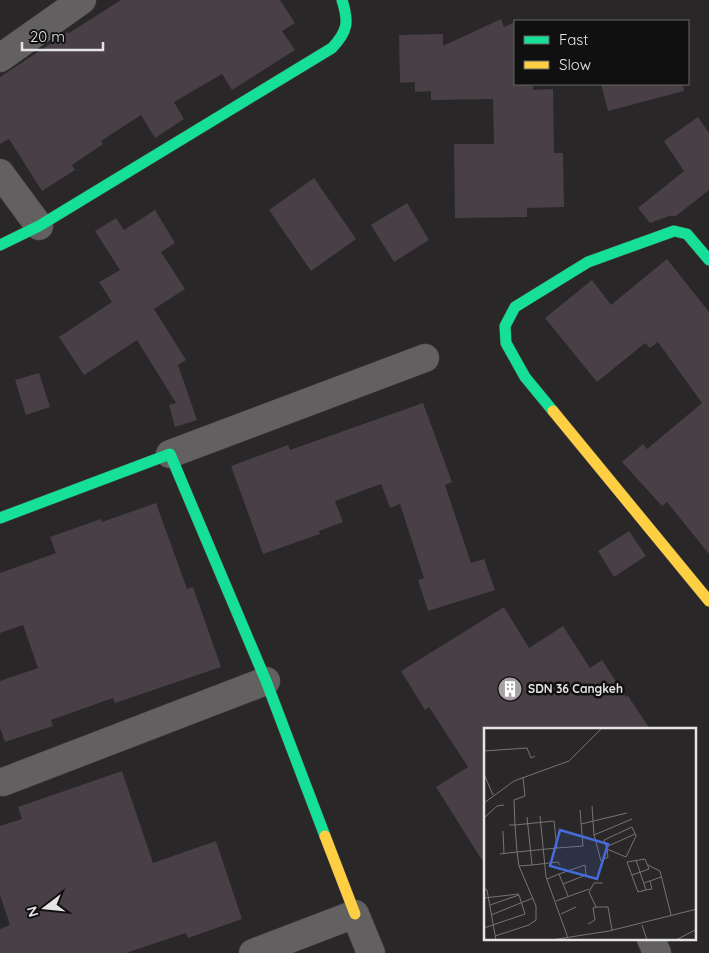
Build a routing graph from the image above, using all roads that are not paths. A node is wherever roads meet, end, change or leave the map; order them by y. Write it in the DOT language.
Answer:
graph roads {
  1 [pos="342,0"];
  2 [pos="68,4"];
  3 [pos="0,58"];
  4 [pos="0,173"];
  5 [pos="39,226"];
  6 [pos="0,246"];
  7 [pos="709,260"];
  8 [pos="425,358"];
  9 [pos="170,454"];
  10 [pos="0,518"];
  11 [pos="709,601"];
  12 [pos="266,681"];
  13 [pos="3,782"];
  14 [pos="355,914"];
  15 [pos="651,940"];
  16 [pos="253,953"];
  17 [pos="371,953"];
  18 [pos="657,953"];
  1 -- 5 [label="street"];
  2 -- 3 [label="street"];
  4 -- 5 [label="street"];
  5 -- 6 [label="street"];
  7 -- 11 [label="street"];
  8 -- 9 [label="street"];
  9 -- 10 [label="street"];
  9 -- 12 [label="street"];
  12 -- 13 [label="street"];
  12 -- 14 [label="street"];
  14 -- 16 [label="street"];
  14 -- 17 [label="street"];
  15 -- 18 [label="street"];
}
